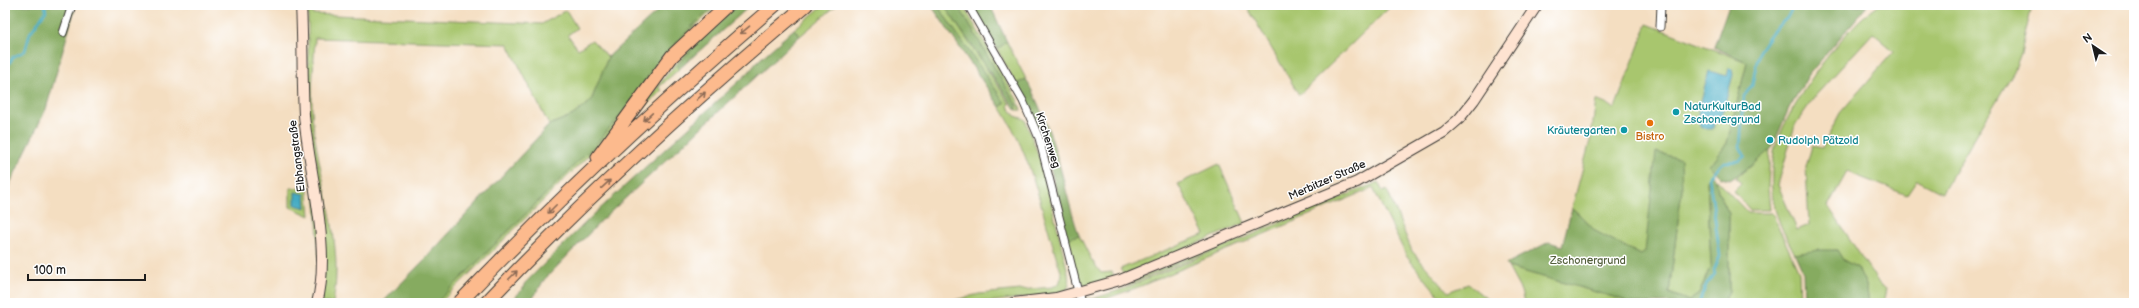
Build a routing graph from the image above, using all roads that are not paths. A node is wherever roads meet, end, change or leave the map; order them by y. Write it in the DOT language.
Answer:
graph roads {
  1 [pos="72,5"];
  2 [pos="301,5"];
  3 [pos="727,5"];
  4 [pos="775,5"];
  5 [pos="806,5"];
  6 [pos="968,5"];
  7 [pos="1536,5"];
  8 [pos="1661,5"];
  9 [pos="1660,27"];
  10 [pos="63,33"];
  11 [pos="580,181"];
  12 [pos="1079,298"];
  13 [pos="317,303"];
  14 [pos="459,303"];
  15 [pos="486,303"];
  16 [pos="1013,303"];
  1 -- 10 [label="street"];
  2 -- 13 [label="street, Elbhangstraße"];
  3 -- 11 [label="highway"];
  4 -- 11 [label="highway, one-way"];
  15 -- 5 [label="highway, one-way"];
  6 -- 12 [label="street, Kirchenweg"];
  7 -- 12 [label="street, Merbitzer Straße"];
  8 -- 9 [label="street"];
  11 -- 14 [label="highway, one-way"];
  12 -- 16 [label="street, Merbitzer Straße"];
}
